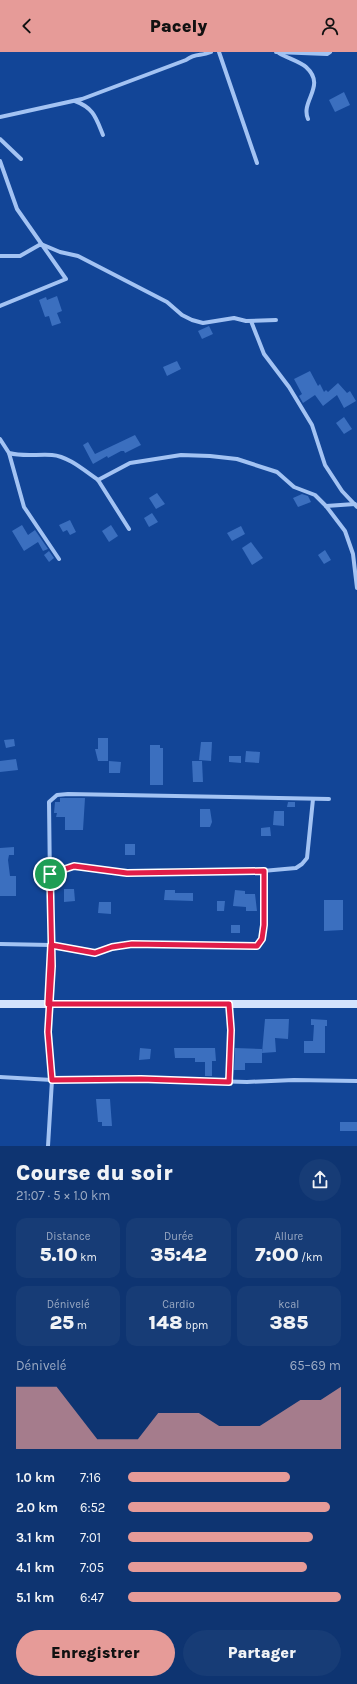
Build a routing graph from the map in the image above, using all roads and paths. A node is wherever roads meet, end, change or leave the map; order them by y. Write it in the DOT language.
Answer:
graph roads {
  1 [pos="211,52"];
  2 [pos="218,52"];
  3 [pos="278,52"];
  4 [pos="330,52"];
  5 [pos="73,100"];
  6 [pos="0,117"];
  7 [pos="308,119"];
  8 [pos="103,135"];
  9 [pos="0,139"];
  10 [pos="21,159"];
  11 [pos="0,161"];
  12 [pos="257,163"];
  13 [pos="40,244"];
  14 [pos="0,256"];
  15 [pos="0,306"];
  16 [pos="276,320"];
  17 [pos="251,321"];
  18 [pos="0,439"];
  19 [pos="2,447"];
  20 [pos="8,453"];
  21 [pos="98,480"];
  22 [pos="356,505"];
  23 [pos="326,506"];
  24 [pos="129,529"];
  25 [pos="59,559"];
  26 [pos="357,588"];
  27 [pos="313,799"];
  28 [pos="329,799"];
  29 [pos="264,871"];
  30 [pos="50,874"];
  31 [pos="0,944"];
  32 [pos="51,945"];
  33 [pos="0,1004"];
  34 [pos="48,1004"];
  35 [pos="229,1004"];
  36 [pos="357,1004"];
  37 [pos="0,1077"];
  38 [pos="52,1080"];
  39 [pos="357,1081"];
  40 [pos="229,1082"];
  41 [pos="48,1146"];
  1 -- 5 [label="street"];
  2 -- 12 [label="street"];
  3 -- 4 [label="street"];
  3 -- 7 [label="street"];
  5 -- 6 [label="street"];
  5 -- 8 [label="street"];
  9 -- 10 [label="street"];
  11 -- 13 [label="street"];
  13 -- 14 [label="street"];
  13 -- 15 [label="street"];
  13 -- 17 [label="street"];
  16 -- 17 [label="street"];
  17 -- 22 [label="street"];
  18 -- 19 [label="street"];
  19 -- 20 [label="street"];
  20 -- 21 [label="street"];
  20 -- 25 [label="street"];
  21 -- 23 [label="street"];
  21 -- 24 [label="street"];
  22 -- 23 [label="street"];
  23 -- 26 [label="street"];
  27 -- 28 [label="street"];
  27 -- 29 [label="street"];
  27 -- 30 [label="street"];
  29 -- 30 [label="street"];
  29 -- 32 [label="street"];
  30 -- 32 [label="street"];
  31 -- 32 [label="street"];
  32 -- 34 [label="street"];
  33 -- 34 [label="street"];
  34 -- 35 [label="street"];
  34 -- 38 [label="street"];
  35 -- 36 [label="street"];
  35 -- 40 [label="street"];
  37 -- 38 [label="street"];
  38 -- 40 [label="street"];
  38 -- 41 [label="street"];
  39 -- 40 [label="street"];
}
